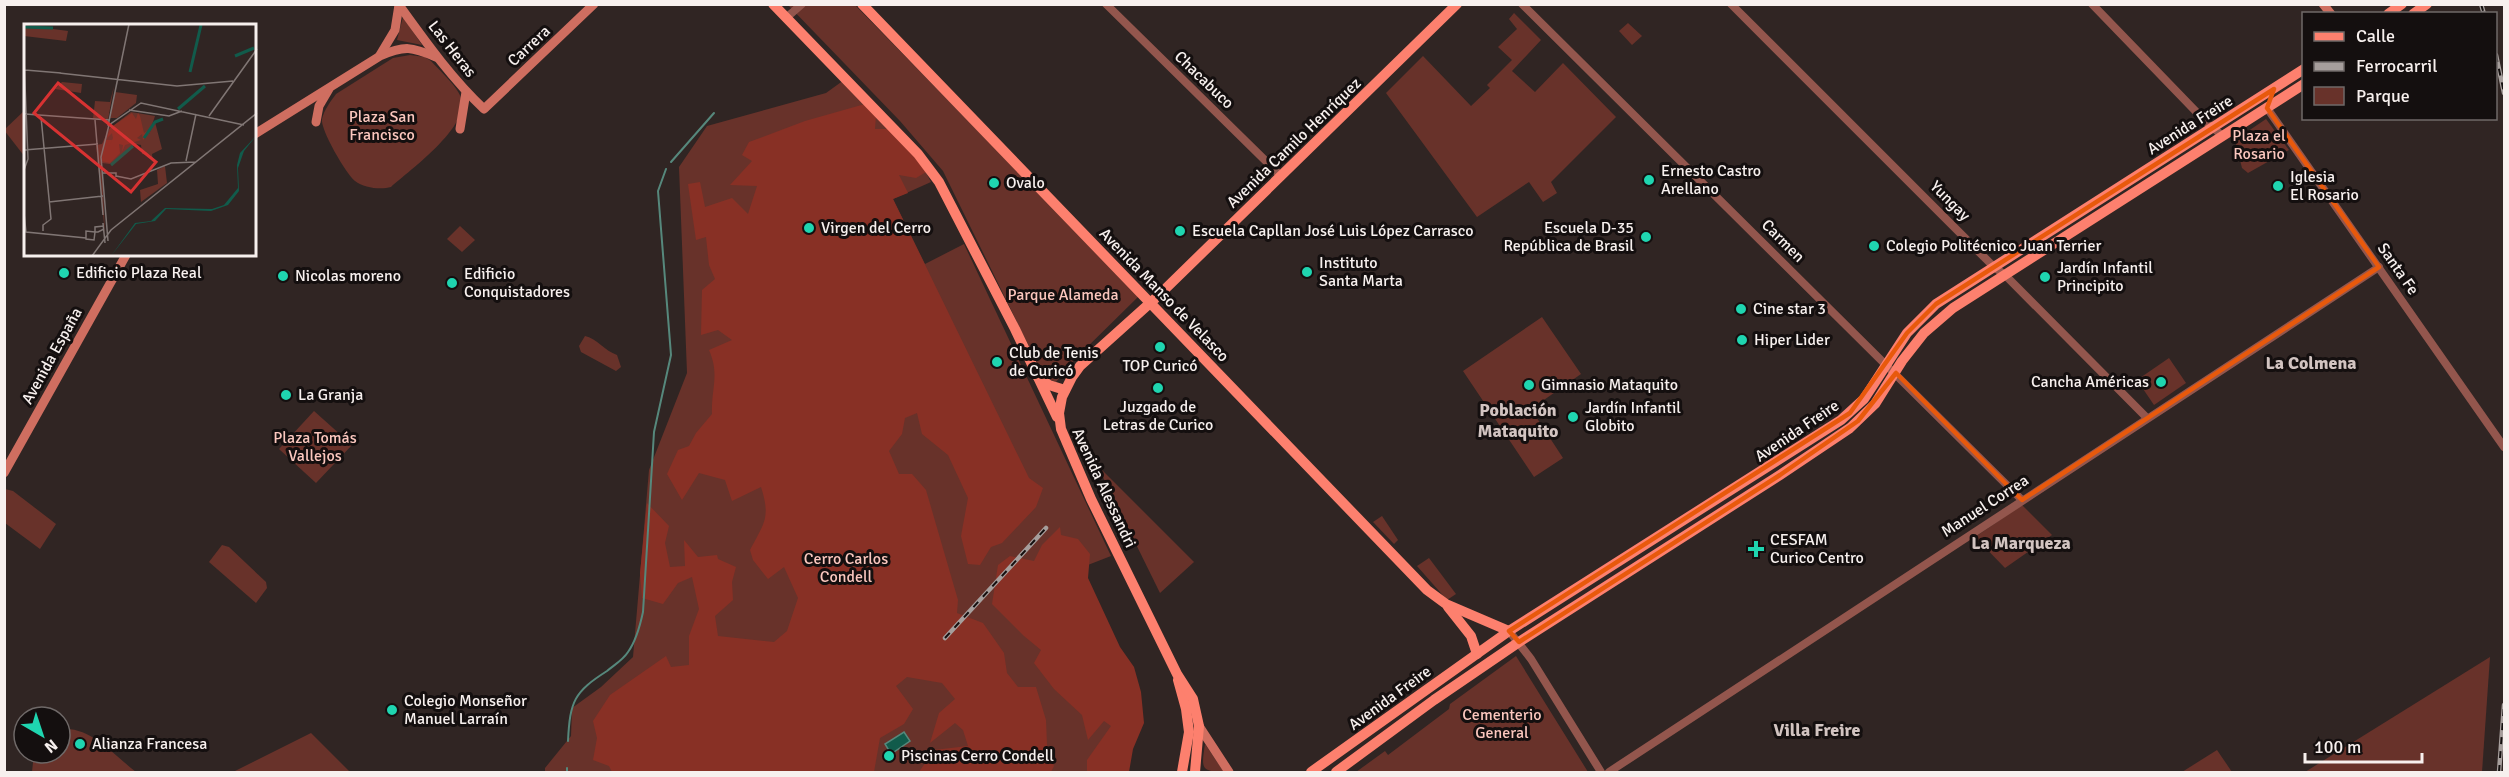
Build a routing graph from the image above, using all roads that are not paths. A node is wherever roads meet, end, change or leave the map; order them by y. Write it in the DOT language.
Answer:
graph roads {
  1 [pos="594,4"];
  2 [pos="773,4"];
  3 [pos="802,4"];
  4 [pos="862,4"];
  5 [pos="1106,4"];
  6 [pos="1457,4"];
  7 [pos="1522,4"];
  8 [pos="1731,4"];
  9 [pos="2092,4"];
  10 [pos="400,5"];
  11 [pos="786,18"];
  12 [pos="380,56"];
  13 [pos="437,58"];
  14 [pos="2302,70"];
  15 [pos="2302,85"];
  16 [pos="330,87"];
  17 [pos="2274,89"];
  18 [pos="466,92"];
  19 [pos="2267,108"];
  20 [pos="484,109"];
  21 [pos="316,122"];
  22 [pos="460,129"];
  23 [pos="2213,129"];
  24 [pos="256,133"];
  25 [pos="2223,136"];
  26 [pos="1281,176"];
  27 [pos="125,256"];
  28 [pos="1994,267"];
  29 [pos="2379,267"];
  30 [pos="2005,275"];
  31 [pos="1150,302"];
  32 [pos="1886,363"];
  33 [pos="1895,373"];
  34 [pos="1038,377"];
  35 [pos="1065,390"];
  36 [pos="2147,418"];
  37 [pos="1059,422"];
  38 [pos="2505,447"];
  39 [pos="4,472"];
  40 [pos="2022,500"];
  41 [pos="1446,604"];
  42 [pos="1509,631"];
  43 [pos="1519,642"];
  44 [pos="1477,654"];
  45 [pos="1177,674"];
  46 [pos="1199,726"];
  47 [pos="1186,755"];
  48 [pos="1182,772"];
  49 [pos="1195,772"];
  50 [pos="1229,772"];
  51 [pos="1311,772"];
  52 [pos="1336,772"];
  53 [pos="1601,772"];
  54 [pos="1609,772"];
  1 -- 20 [label="main road, Carrera"];
  2 -- 11 [label="main road"];
  3 -- 11 [label="street"];
  4 -- 31 [label="main road, Avenida Manso de Velasco"];
  5 -- 26 [label="street, Chacabuco"];
  6 -- 26 [label="main road, Avenida Camilo Henríquez"];
  7 -- 32 [label="street, Carmen"];
  8 -- 28 [label="street, Yungay"];
  9 -- 23 [label="street"];
  10 -- 12 [label="main road"];
  10 -- 13 [label="main road, Las Heras"];
  11 -- 34 [label="main road"];
  12 -- 13 [label="main road"];
  12 -- 16 [label="main road"];
  13 -- 18 [label="main road, Las Heras"];
  14 -- 17 [label="main road, Avenida Freire"];
  15 -- 19 [label="main road, Avenida Freire"];
  16 -- 21 [label="main road"];
  16 -- 24 [label="main road"];
  17 -- 19 [label="main road"];
  17 -- 23 [label="main road, Avenida Freire"];
  18 -- 20 [label="main road, Las Heras"];
  18 -- 22 [label="main road"];
  19 -- 25 [label="main road, Avenida Freire"];
  19 -- 29 [label="street, Santa Fe"];
  23 -- 25 [label="street"];
  23 -- 28 [label="main road, Avenida Freire"];
  25 -- 30 [label="main road, Avenida Freire"];
  26 -- 31 [label="main road, Avenida Camilo Henríquez"];
  27 -- 39 [label="main road, Avenida España"];
  28 -- 30 [label="street, Yungay"];
  28 -- 32 [label="main road, Avenida Freire"];
  29 -- 36 [label="street, Manuel Correa"];
  29 -- 38 [label="street, Santa Fe"];
  30 -- 33 [label="main road, Avenida Freire"];
  30 -- 36 [label="street, Yungay"];
  31 -- 35 [label="main road, Avenida Alessandri"];
  31 -- 41 [label="main road, Avenida Manso de Velasco"];
  32 -- 33 [label="street, Carmen"];
  32 -- 42 [label="main road, Avenida Freire"];
  33 -- 40 [label="street, Carmen"];
  33 -- 43 [label="main road, Avenida Freire"];
  34 -- 35 [label="main road"];
  34 -- 37 [label="main road"];
  35 -- 37 [label="main road, Avenida Alessandri"];
  36 -- 40 [label="street, Manuel Correa"];
  37 -- 45 [label="main road, Avenida Alessandri"];
  40 -- 54 [label="street, Manuel Correa"];
  41 -- 42 [label="main road, Avenida Manso de Velasco"];
  41 -- 44 [label="main road, Avenida Manso de Velasco"];
  42 -- 43 [label="street, Avenida Manso de Velasco"];
  42 -- 44 [label="main road, Avenida Freire"];
  43 -- 52 [label="main road, Avenida Freire"];
  43 -- 53 [label="street, Avenida Manso de Velasco"];
  44 -- 51 [label="main road, Avenida Freire"];
  45 -- 46 [label="main road"];
  45 -- 47 [label="main road"];
  46 -- 49 [label="main road"];
  46 -- 50 [label="main road"];
  47 -- 48 [label="main road"];
  47 -- 49 [label="main road"];
}
